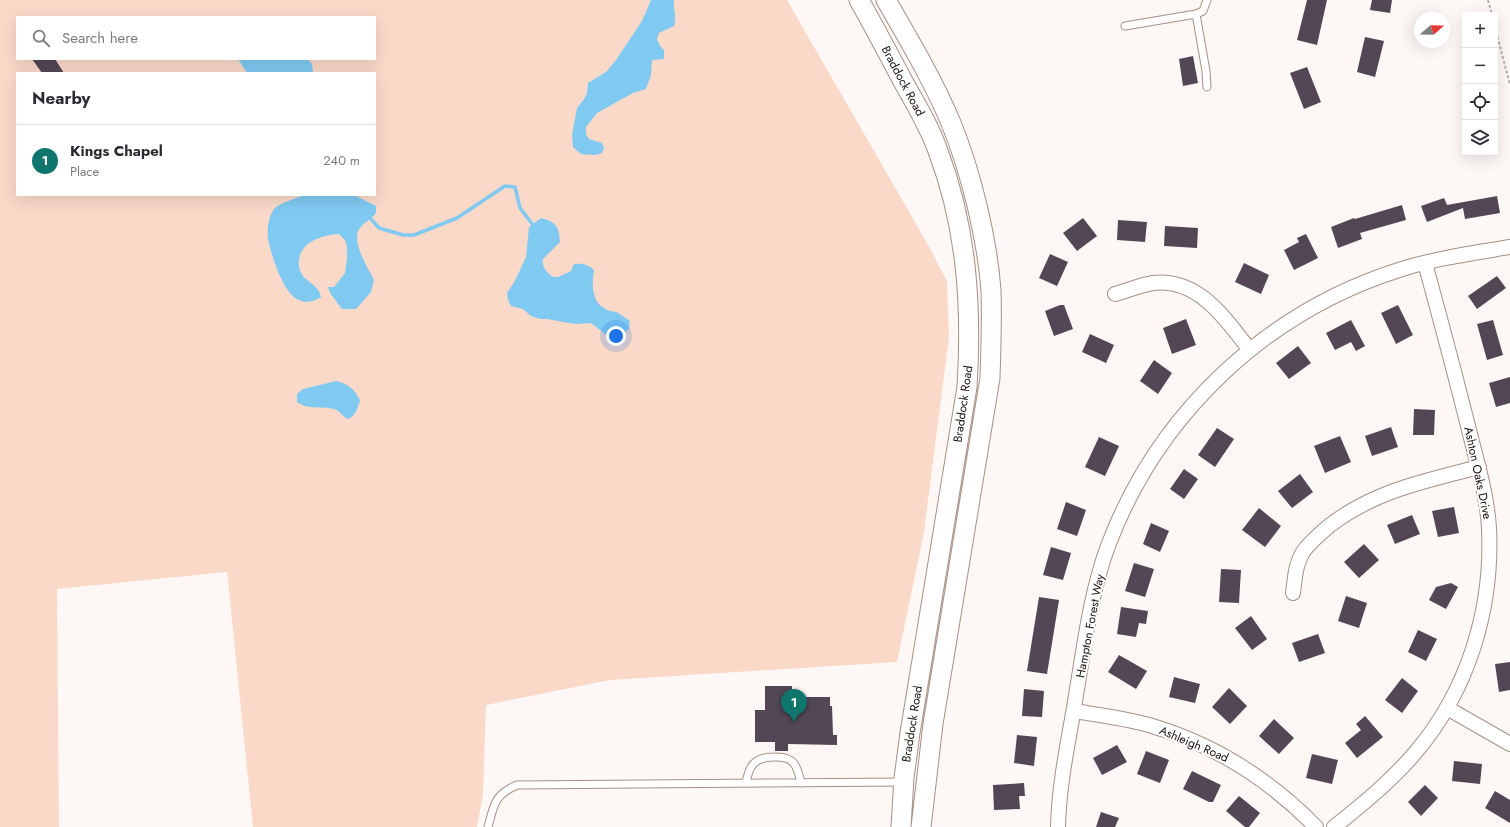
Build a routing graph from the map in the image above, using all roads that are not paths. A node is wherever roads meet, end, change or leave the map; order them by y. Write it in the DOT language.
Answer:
graph roads {
  1 [pos="859,0"];
  2 [pos="886,0"];
  3 [pos="1207,0"];
  4 [pos="1196,14"];
  5 [pos="1125,26"];
  6 [pos="1207,87"];
  7 [pos="1510,247"];
  8 [pos="1425,263"];
  9 [pos="1115,294"];
  10 [pos="1249,349"];
  11 [pos="1479,467"];
  12 [pos="1293,593"];
  13 [pos="1447,708"];
  14 [pos="1074,711"];
  15 [pos="1510,744"];
  16 [pos="904,782"];
  17 [pos="746,783"];
  18 [pos="801,783"];
  19 [pos="488,827"];
  20 [pos="901,827"];
  21 [pos="921,827"];
  22 [pos="1058,827"];
  23 [pos="1316,827"];
  24 [pos="1334,827"];
  1 -- 16 [label="main road, Braddock Road"];
  2 -- 21 [label="main road, Braddock Road"];
  3 -- 4 [label="lane"];
  4 -- 5 [label="lane"];
  4 -- 6 [label="lane"];
  7 -- 8 [label="street, Hampton Forest Way"];
  8 -- 10 [label="street, Hampton Forest Way"];
  8 -- 11 [label="street, Ashton Oaks Drive"];
  9 -- 10 [label="street"];
  10 -- 14 [label="street, Hampton Forest Way"];
  11 -- 12 [label="street"];
  11 -- 13 [label="street, Ashton Oaks Drive"];
  13 -- 15 [label="street"];
  13 -- 24 [label="street, Ashton Oaks Drive"];
  14 -- 22 [label="street, Hampton Forest Way"];
  14 -- 23 [label="street, Ashleigh Road"];
  16 -- 18 [label="lane"];
  16 -- 20 [label="main road, Braddock Road"];
  17 -- 18 [label="lane"];
  17 -- 18 [label="lane"];
  17 -- 19 [label="lane"];
}
